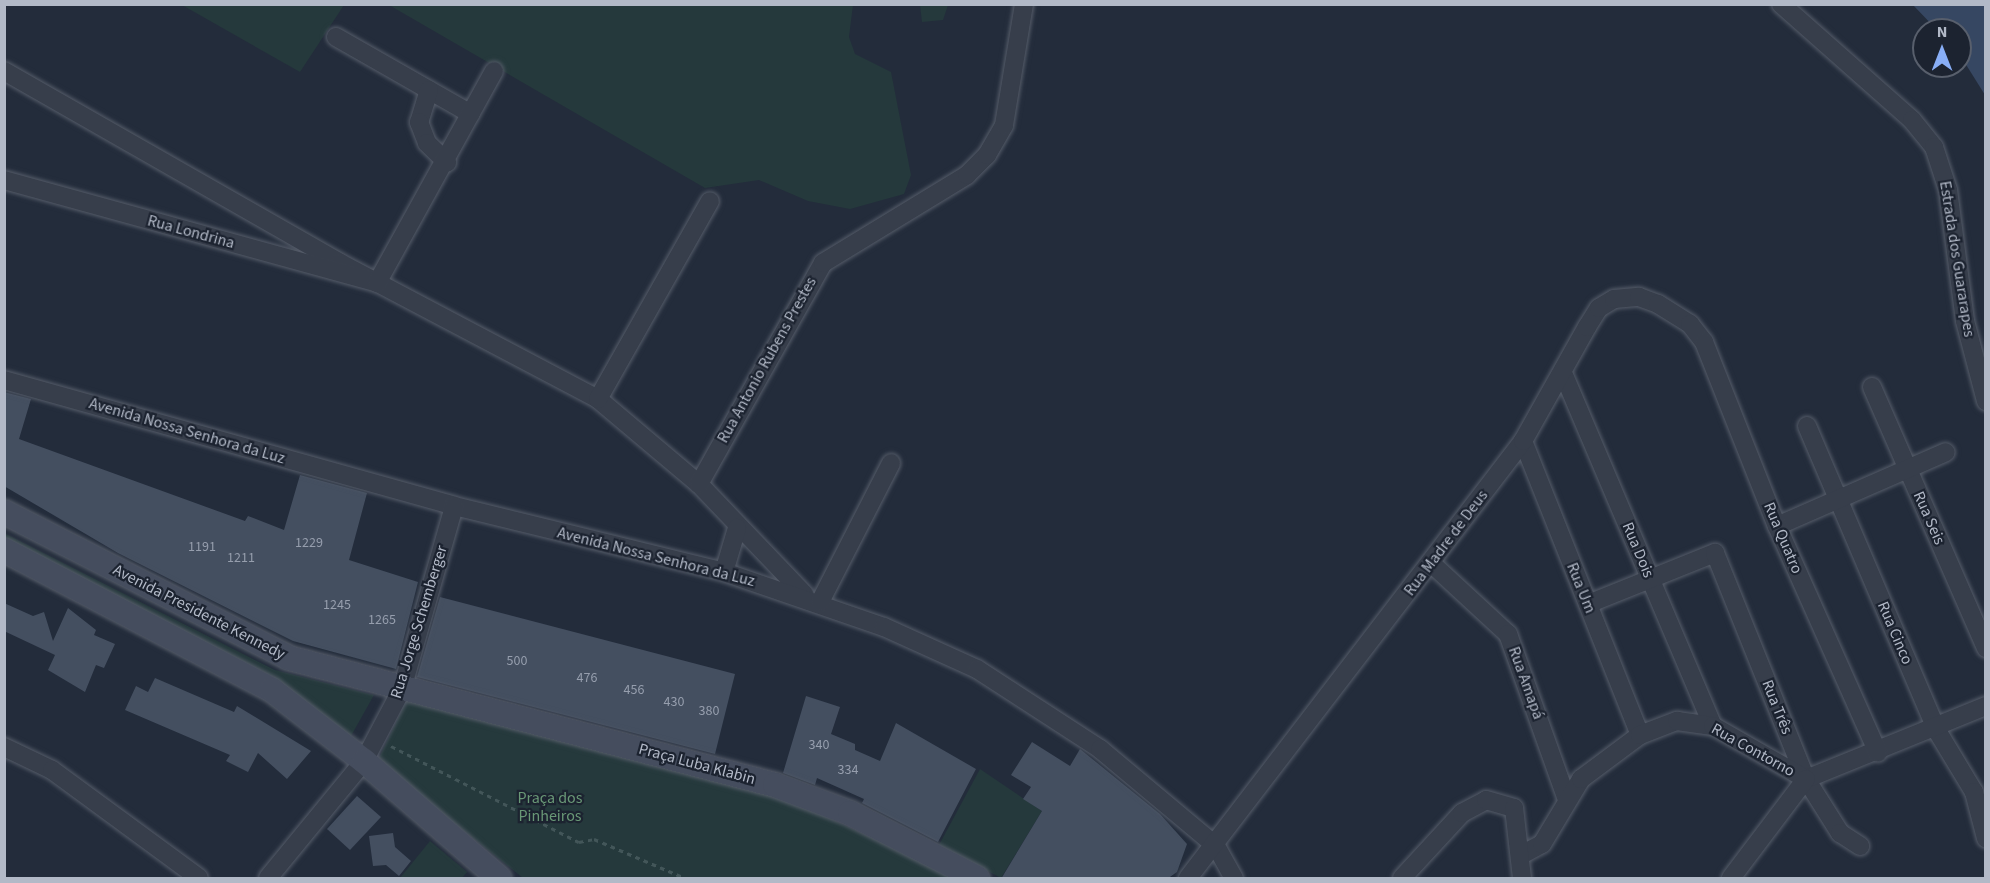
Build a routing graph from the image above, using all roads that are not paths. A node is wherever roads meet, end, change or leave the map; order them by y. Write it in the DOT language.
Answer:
graph roads {
  1 [pos="1024,4"];
  2 [pos="1781,4"];
  3 [pos="336,37"];
  4 [pos="4,71"];
  5 [pos="494,71"];
  6 [pos="429,90"];
  7 [pos="471,114"];
  8 [pos="447,162"];
  9 [pos="4,180"];
  10 [pos="710,201"];
  11 [pos="377,283"];
  12 [pos="1690,324"];
  13 [pos="1563,373"];
  14 [pos="4,380"];
  15 [pos="1872,387"];
  16 [pos="598,399"];
  17 [pos="1986,401"];
  18 [pos="1807,426"];
  19 [pos="1523,441"];
  20 [pos="1946,452"];
  21 [pos="891,463"];
  22 [pos="1907,468"];
  23 [pos="699,484"];
  24 [pos="1838,499"];
  25 [pos="453,506"];
  26 [pos="4,512"];
  27 [pos="1777,526"];
  28 [pos="737,528"];
  29 [pos="4,550"];
  30 [pos="1431,563"];
  31 [pos="724,572"];
  32 [pos="1651,579"];
  33 [pos="813,599"];
  34 [pos="1588,604"];
  35 [pos="1986,648"];
  36 [pos="402,689"];
  37 [pos="1986,706"];
  38 [pos="1713,726"];
  39 [pos="1936,729"];
  40 [pos="1640,735"];
  41 [pos="4,747"];
  42 [pos="1878,753"];
  43 [pos="363,760"];
  44 [pos="1806,779"];
  45 [pos="1566,797"];
  46 [pos="1986,837"];
  47 [pos="1216,846"];
  48 [pos="1860,846"];
  49 [pos="1523,854"];
  50 [pos="199,879"];
  51 [pos="268,879"];
  52 [pos="499,879"];
  53 [pos="977,879"];
  54 [pos="1188,879"];
  55 [pos="1234,879"];
  56 [pos="1402,879"];
  57 [pos="1522,879"];
  58 [pos="1731,879"];
  1 -- 23 [label="street, Rua Antonio Rubens Prestes"];
  2 -- 17 [label="street, Estrada dos Guararapes"];
  3 -- 6 [label="street"];
  4 -- 11 [label="street"];
  5 -- 7 [label="street"];
  6 -- 7 [label="street"];
  6 -- 8 [label="street"];
  7 -- 8 [label="street"];
  8 -- 11 [label="street"];
  9 -- 11 [label="street, Rua Londrina"];
  10 -- 16 [label="street"];
  11 -- 16 [label="street"];
  12 -- 13 [label="street, Rua Madre de Deus"];
  12 -- 27 [label="street, Rua Quatro"];
  13 -- 19 [label="street, Rua Madre de Deus"];
  13 -- 32 [label="street, Rua Dois"];
  14 -- 25 [label="street, Avenida Nossa Senhora da Luz"];
  15 -- 22 [label="street, Rua Seis"];
  16 -- 23 [label="street"];
  18 -- 24 [label="street, Rua Cinco"];
  19 -- 30 [label="street, Rua Madre de Deus"];
  19 -- 34 [label="street, Rua Um"];
  20 -- 22 [label="street"];
  21 -- 33 [label="street"];
  22 -- 24 [label="street"];
  22 -- 35 [label="street, Rua Seis"];
  23 -- 28 [label="street"];
  24 -- 27 [label="street"];
  24 -- 39 [label="street, Rua Cinco"];
  25 -- 31 [label="street, Avenida Nossa Senhora da Luz"];
  25 -- 36 [label="street, Rua Jorge Schemberger"];
  26 -- 36 [label="main road, Avenida Presidente Kennedy"];
  27 -- 42 [label="street, Rua Quatro"];
  28 -- 31 [label="street"];
  28 -- 33 [label="street"];
  29 -- 43 [label="main road, Avenida Presidente Kennedy"];
  30 -- 45 [label="street, Rua Amapá"];
  30 -- 47 [label="street, Rua Madre de Deus"];
  31 -- 33 [label="street, Avenida Nossa Senhora da Luz"];
  32 -- 34 [label="street"];
  32 -- 38 [label="street, Rua Dois"];
  32 -- 44 [label="street, Rua Três"];
  33 -- 47 [label="street, Avenida Nossa Senhora da Luz"];
  34 -- 40 [label="street, Rua Um"];
  36 -- 43 [label="street, Rua Jorge Schemberger"];
  36 -- 53 [label="main road, Praça Luba Klabin"];
  37 -- 39 [label="street"];
  38 -- 40 [label="street, Rua Contorno"];
  38 -- 44 [label="street, Rua Contorno"];
  39 -- 42 [label="street"];
  39 -- 46 [label="street, Rua Cinco"];
  40 -- 45 [label="street, Rua Contorno"];
  41 -- 50 [label="street"];
  42 -- 44 [label="street"];
  43 -- 51 [label="street, Rua Jorge Schemberger"];
  43 -- 52 [label="main road"];
  44 -- 48 [label="street, Rua Três"];
  44 -- 58 [label="street, Rua Contorno"];
  45 -- 49 [label="street, Rua Contorno"];
  47 -- 54 [label="street, Rua Madre de Deus"];
  47 -- 55 [label="street, Avenida Nossa Senhora da Luz"];
  49 -- 56 [label="street"];
  49 -- 57 [label="street"];
}
